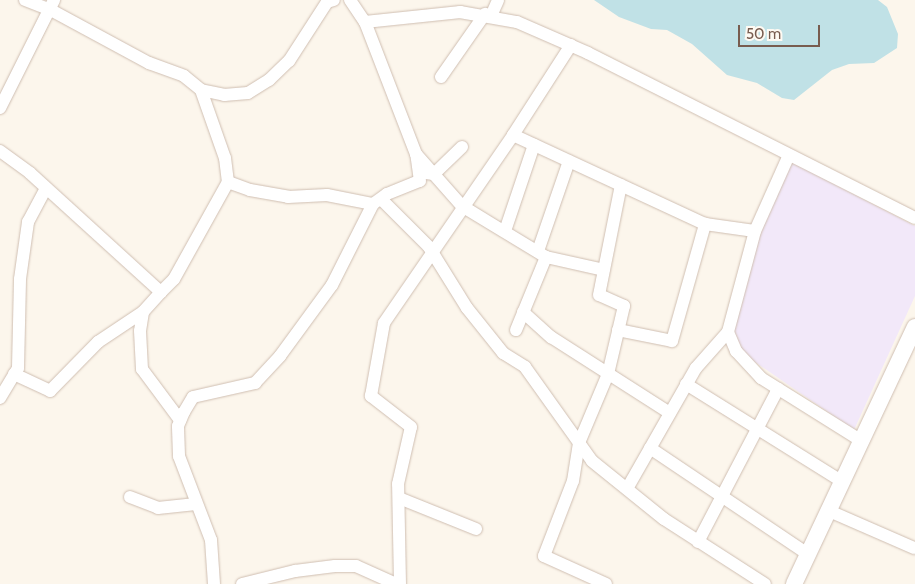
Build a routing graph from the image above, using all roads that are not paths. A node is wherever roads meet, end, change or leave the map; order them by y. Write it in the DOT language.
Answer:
graph roads {
  1 [pos="25,0"];
  2 [pos="334,0"];
  3 [pos="350,0"];
  4 [pos="498,0"];
  5 [pos="51,4"];
  6 [pos="488,15"];
  7 [pos="366,22"];
  8 [pos="571,45"];
  9 [pos="441,77"];
  10 [pos="201,90"];
  11 [pos="0,108"];
  12 [pos="513,135"];
  13 [pos="534,144"];
  14 [pos="462,147"];
  15 [pos="0,151"];
  16 [pos="416,154"];
  17 [pos="789,155"];
  18 [pos="570,161"];
  19 [pos="418,172"];
  20 [pos="434,174"];
  21 [pos="228,182"];
  22 [pos="621,185"];
  23 [pos="46,188"];
  24 [pos="377,202"];
  25 [pos="462,206"];
  26 [pos="915,218"];
  27 [pos="705,224"];
  28 [pos="755,231"];
  29 [pos="504,232"];
  30 [pos="431,251"];
  31 [pos="542,254"];
  32 [pos="604,270"];
  33 [pos="161,292"];
  34 [pos="143,312"];
  35 [pos="523,312"];
  36 [pos="915,327"];
  37 [pos="516,330"];
  38 [pos="618,330"];
  39 [pos="728,332"];
  40 [pos="14,374"];
  41 [pos="608,374"];
  42 [pos="686,384"];
  43 [pos="778,388"];
  44 [pos="0,398"];
  45 [pos="670,413"];
  46 [pos="180,420"];
  47 [pos="757,428"];
  48 [pos="862,442"];
  49 [pos="579,443"];
  50 [pos="650,448"];
  51 [pos="842,482"];
  52 [pos="628,487"];
  53 [pos="722,496"];
  54 [pos="130,498"];
  55 [pos="399,498"];
  56 [pos="196,504"];
  57 [pos="828,511"];
  58 [pos="476,529"];
  59 [pos="698,542"];
  60 [pos="914,548"];
  61 [pos="808,554"];
  62 [pos="214,584"];
  63 [pos="242,584"];
  64 [pos="398,584"];
  65 [pos="606,584"];
  66 [pos="765,584"];
  67 [pos="794,584"];
  1 -- 5 [label="street"];
  2 -- 10 [label="street"];
  3 -- 7 [label="street"];
  4 -- 6 [label="street"];
  5 -- 10 [label="street"];
  5 -- 11 [label="street"];
  6 -- 7 [label="street"];
  6 -- 8 [label="street"];
  6 -- 9 [label="street"];
  7 -- 16 [label="street"];
  8 -- 12 [label="street"];
  8 -- 17 [label="street"];
  10 -- 21 [label="street"];
  12 -- 13 [label="street"];
  12 -- 25 [label="street"];
  13 -- 18 [label="street"];
  13 -- 29 [label="street"];
  14 -- 20 [label="street"];
  15 -- 23 [label="street"];
  16 -- 19 [label="street"];
  16 -- 20 [label="street"];
  17 -- 26 [label="street"];
  17 -- 28 [label="street"];
  18 -- 22 [label="street"];
  18 -- 31 [label="street"];
  19 -- 20 [label="street"];
  19 -- 24 [label="street"];
  20 -- 25 [label="street"];
  21 -- 24 [label="street"];
  21 -- 33 [label="street"];
  22 -- 27 [label="street"];
  22 -- 32 [label="street"];
  23 -- 33 [label="street"];
  23 -- 40 [label="street"];
  24 -- 30 [label="street"];
  24 -- 46 [label="street"];
  25 -- 29 [label="street"];
  25 -- 30 [label="street"];
  27 -- 28 [label="street"];
  27 -- 38 [label="street"];
  28 -- 39 [label="street"];
  29 -- 31 [label="street"];
  30 -- 49 [label="street"];
  30 -- 55 [label="street"];
  31 -- 32 [label="street"];
  31 -- 35 [label="street"];
  32 -- 38 [label="street"];
  33 -- 34 [label="street"];
  34 -- 40 [label="street"];
  34 -- 46 [label="street"];
  35 -- 37 [label="street"];
  35 -- 41 [label="street"];
  36 -- 48 [label="street"];
  38 -- 41 [label="street"];
  39 -- 42 [label="street"];
  39 -- 43 [label="street"];
  40 -- 44 [label="street"];
  41 -- 45 [label="street"];
  41 -- 49 [label="street"];
  42 -- 45 [label="street"];
  42 -- 47 [label="street"];
  43 -- 47 [label="street"];
  43 -- 48 [label="street"];
  45 -- 50 [label="street"];
  46 -- 56 [label="street"];
  47 -- 51 [label="street"];
  47 -- 53 [label="street"];
  48 -- 51 [label="street"];
  49 -- 52 [label="street"];
  49 -- 65 [label="street"];
  50 -- 52 [label="street"];
  50 -- 53 [label="street"];
  51 -- 57 [label="street"];
  52 -- 59 [label="street"];
  53 -- 59 [label="street"];
  53 -- 61 [label="street"];
  54 -- 56 [label="street"];
  55 -- 58 [label="street"];
  55 -- 64 [label="street"];
  56 -- 62 [label="street"];
  57 -- 60 [label="street"];
  57 -- 61 [label="street"];
  59 -- 66 [label="street"];
  61 -- 67 [label="street"];
  63 -- 64 [label="street"];
}
